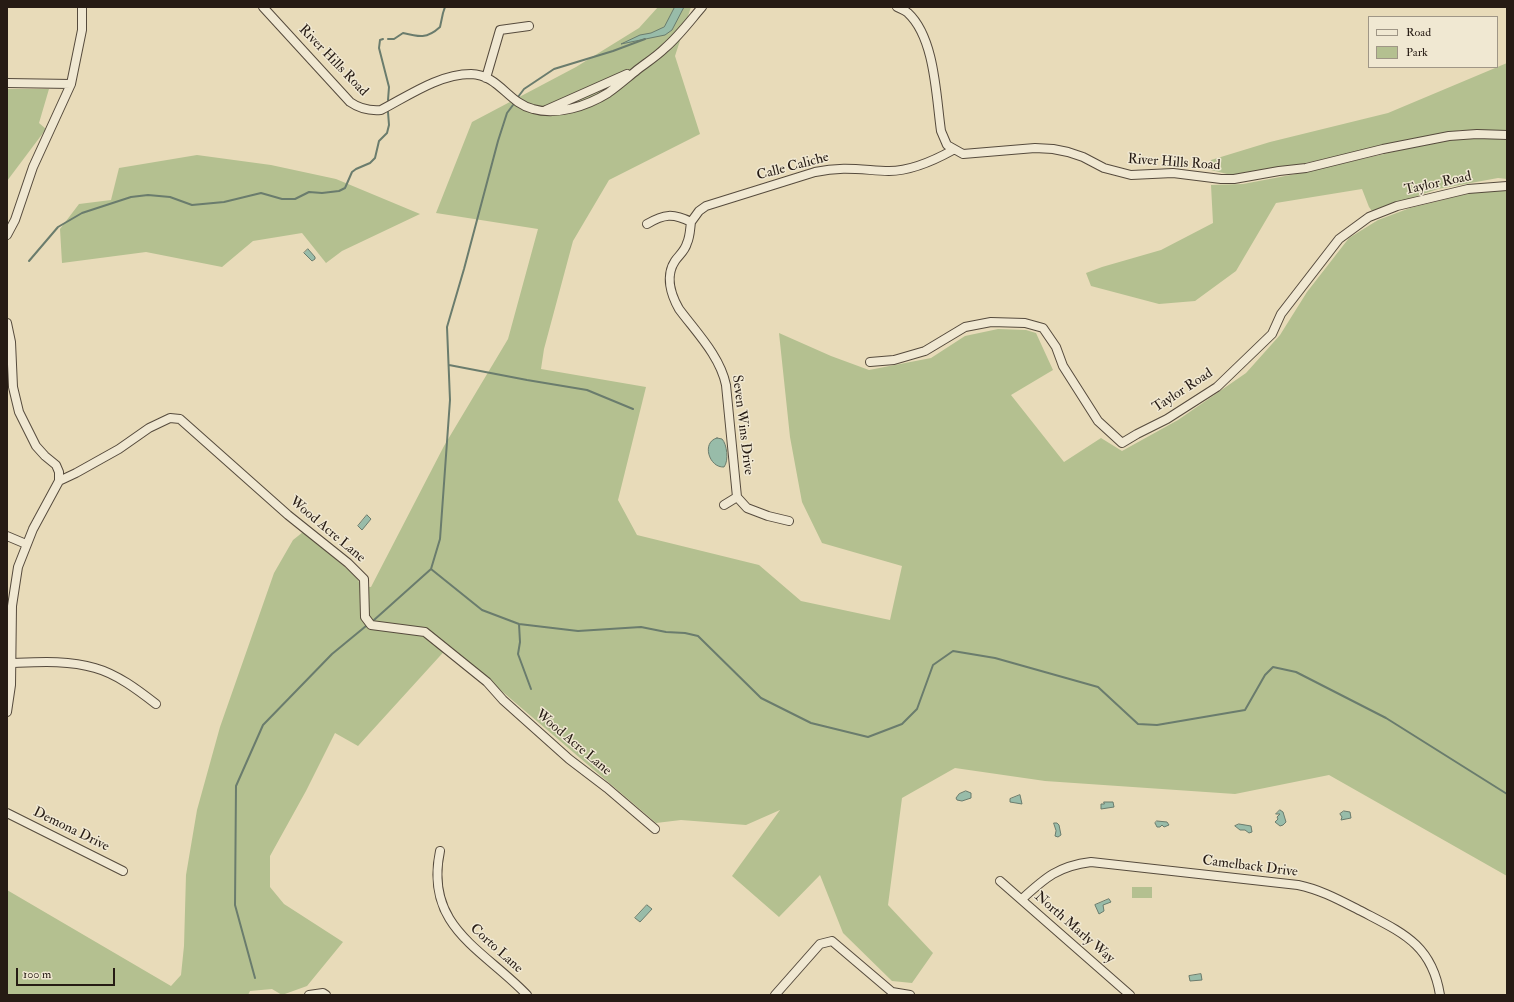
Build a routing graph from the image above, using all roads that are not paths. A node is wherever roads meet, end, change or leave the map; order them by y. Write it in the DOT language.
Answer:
graph roads {
  1 [pos="82,7"];
  2 [pos="263,7"];
  3 [pos="702,7"];
  4 [pos="898,7"];
  5 [pos="529,26"];
  6 [pos="486,78"];
  7 [pos="7,83"];
  8 [pos="71,84"];
  9 [pos="1507,135"];
  10 [pos="953,150"];
  11 [pos="1507,186"];
  12 [pos="691,222"];
  13 [pos="647,224"];
  14 [pos="7,235"];
  15 [pos="7,323"];
  16 [pos="870,362"];
  17 [pos="59,481"];
  18 [pos="738,497"];
  19 [pos="724,505"];
  20 [pos="789,521"];
  21 [pos="7,536"];
  22 [pos="26,544"];
  23 [pos="11,663"];
  24 [pos="156,704"];
  25 [pos="7,712"];
  26 [pos="7,813"];
  27 [pos="655,829"];
  28 [pos="440,851"];
  29 [pos="123,871"];
  30 [pos="1000,881"];
  31 [pos="1022,899"];
  32 [pos="324,994"];
  33 [pos="891,994"];
  34 [pos="309,995"];
  35 [pos="527,995"];
  36 [pos="775,995"];
  37 [pos="910,995"];
  38 [pos="1130,995"];
  39 [pos="1440,995"];
  1 -- 8 [label="street"];
  2 -- 6 [label="street, River Hills Road"];
  3 -- 6 [label="street, River Hills Road"];
  4 -- 10 [label="street"];
  5 -- 6 [label="street"];
  7 -- 8 [label="street"];
  8 -- 14 [label="street"];
  9 -- 10 [label="street, River Hills Road"];
  10 -- 12 [label="street, Calle Caliche"];
  11 -- 16 [label="street, Taylor Road"];
  12 -- 13 [label="street"];
  12 -- 18 [label="street, Seven Wins Drive"];
  15 -- 17 [label="street"];
  17 -- 22 [label="street"];
  17 -- 27 [label="street, Wood Acre Lane"];
  18 -- 19 [label="street"];
  18 -- 20 [label="street"];
  21 -- 22 [label="street"];
  22 -- 23 [label="street"];
  23 -- 24 [label="street"];
  23 -- 25 [label="street"];
  26 -- 29 [label="street, Demona Drive"];
  28 -- 35 [label="street, Corto Lane"];
  30 -- 31 [label="street, North Marly Way"];
  31 -- 38 [label="street, North Marly Way"];
  31 -- 39 [label="street, Camelback Drive"];
  32 -- 34 [label="street"];
  33 -- 36 [label="street"];
  33 -- 37 [label="street"];
}
